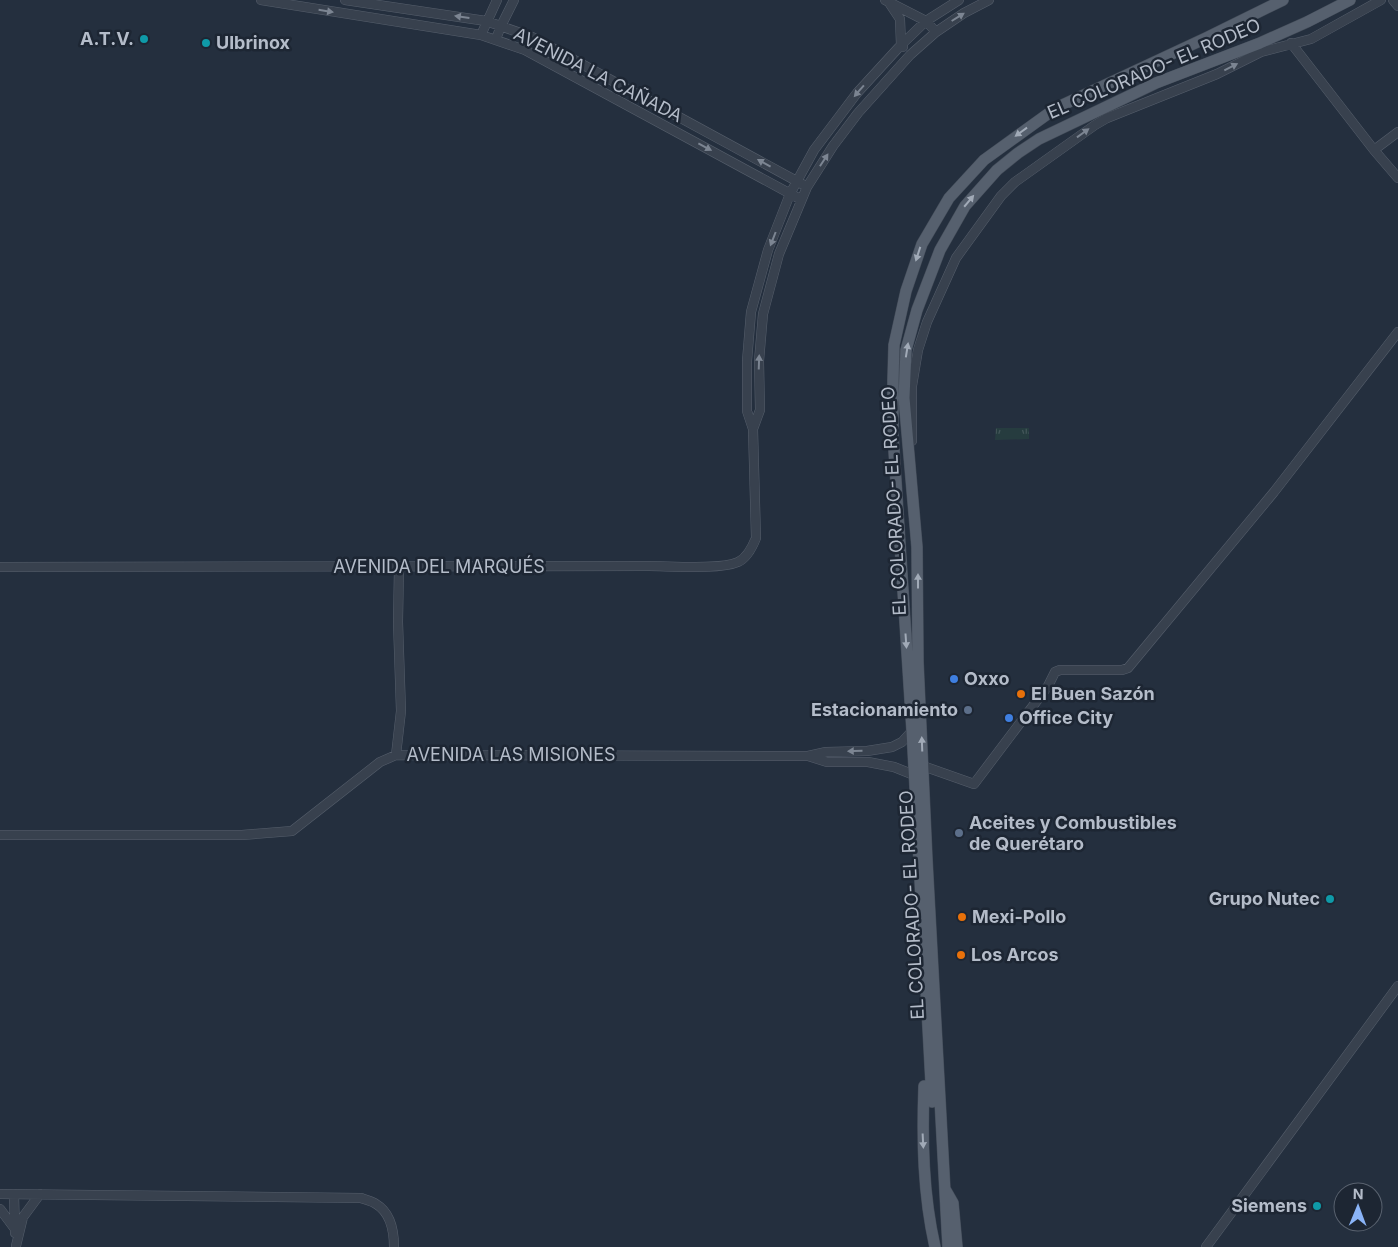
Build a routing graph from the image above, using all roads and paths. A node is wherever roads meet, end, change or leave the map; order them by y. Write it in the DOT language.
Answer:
graph roads {
  1 [pos="261,0"];
  2 [pos="345,0"];
  3 [pos="497,0"];
  4 [pos="514,0"];
  5 [pos="960,0"];
  6 [pos="989,0"];
  7 [pos="1283,0"];
  8 [pos="1382,0"];
  9 [pos="1393,0"];
  10 [pos="272,1"];
  11 [pos="887,1"];
  12 [pos="1343,2"];
  13 [pos="378,5"];
  14 [pos="1398,6"];
  15 [pos="423,12"];
  16 [pos="375,18"];
  17 [pos="486,21"];
  18 [pos="926,21"];
  19 [pos="420,26"];
  20 [pos="501,26"];
  21 [pos="936,32"];
  22 [pos="1280,34"];
  23 [pos="481,35"];
  24 [pos="496,39"];
  25 [pos="1291,43"];
  26 [pos="901,45"];
  27 [pos="559,51"];
  28 [pos="1260,52"];
  29 [pos="910,55"];
  30 [pos="552,64"];
  31 [pos="874,74"];
  32 [pos="883,84"];
  33 [pos="848,105"];
  34 [pos="858,113"];
  35 [pos="1398,132"];
  36 [pos="1374,150"];
  37 [pos="1398,178"];
  38 [pos="797,181"];
  39 [pos="807,187"];
  40 [pos="790,194"];
  41 [pos="800,199"];
  42 [pos="762,274"];
  43 [pos="772,278"];
  44 [pos="1398,332"];
  45 [pos="753,429"];
  46 [pos="908,450"];
  47 [pos="0,567"];
  48 [pos="399,568"];
  49 [pos="912,731"];
  50 [pos="396,755"];
  51 [pos="808,756"];
  52 [pos="923,766"];
  53 [pos="914,774"];
  54 [pos="0,835"];
  55 [pos="1398,986"];
  56 [pos="927,1022"];
  57 [pos="944,1188"];
  58 [pos="0,1194"];
  59 [pos="14,1194"];
  60 [pos="40,1194"];
  61 [pos="0,1210"];
  62 [pos="15,1230"];
  63 [pos="16,1247"];
  64 [pos="394,1247"];
  65 [pos="935,1247"];
  66 [pos="942,1247"];
  67 [pos="948,1247"];
  68 [pos="957,1247"];
  69 [pos="1206,1247"];
  1 -- 10 [label="street"];
  2 -- 13 [label="street, AVENIDA LA CAÑADA"];
  3 -- 17 [label="street"];
  4 -- 20 [label="street"];
  5 -- 18 [label="street, AVENIDA DEL MARQUÉS"];
  21 -- 6 [label="street, one-way"];
  7 -- 49 [label="main road, EL COLORADO- EL RODEO, one-way"];
  8 -- 25 [label="street"];
  9 -- 14 [label="street"];
  10 -- 16 [label="street, one-way"];
  11 -- 18 [label="street"];
  11 -- 26 [label="street"];
  12 -- 22 [label="main road, EL COLORADO- EL RODEO"];
  13 -- 15 [label="street, AVENIDA LA CAÑADA"];
  13 -- 16 [label="street"];
  17 -- 15 [label="street, AVENIDA LA CAÑADA, one-way"];
  15 -- 19 [label="street"];
  16 -- 19 [label="street"];
  17 -- 20 [label="street, AVENIDA LA CAÑADA"];
  17 -- 23 [label="street"];
  18 -- 21 [label="street"];
  18 -- 26 [label="street, AVENIDA DEL MARQUÉS"];
  19 -- 23 [label="street"];
  20 -- 24 [label="street"];
  20 -- 27 [label="street, AVENIDA LA CAÑADA"];
  21 -- 29 [label="street"];
  22 -- 28 [label="street"];
  46 -- 22 [label="main road, EL COLORADO- EL RODEO, one-way"];
  23 -- 24 [label="street"];
  24 -- 30 [label="street"];
  25 -- 28 [label="street"];
  25 -- 36 [label="street"];
  26 -- 29 [label="street"];
  26 -- 31 [label="street, AVENIDA DEL MARQUÉS"];
  27 -- 30 [label="street"];
  38 -- 27 [label="street, AVENIDA LA CAÑADA, one-way"];
  46 -- 28 [label="street, one-way"];
  29 -- 32 [label="street"];
  30 -- 40 [label="street, one-way"];
  31 -- 32 [label="street"];
  31 -- 33 [label="street, AVENIDA DEL MARQUÉS, one-way"];
  32 -- 34 [label="street"];
  33 -- 34 [label="street"];
  33 -- 38 [label="street, AVENIDA DEL MARQUÉS"];
  39 -- 34 [label="street, one-way"];
  35 -- 36 [label="street"];
  36 -- 37 [label="street"];
  38 -- 39 [label="street, AVENIDA LA CAÑADA"];
  38 -- 40 [label="street, AVENIDA DEL MARQUÉS"];
  39 -- 41 [label="street"];
  40 -- 41 [label="street"];
  40 -- 42 [label="street, AVENIDA DEL MARQUÉS, one-way"];
  41 -- 43 [label="street"];
  42 -- 43 [label="street"];
  42 -- 45 [label="street, AVENIDA DEL MARQUÉS"];
  45 -- 43 [label="street, AVENIDA DEL MARQUÉS, one-way"];
  44 -- 52 [label="street"];
  45 -- 48 [label="street, AVENIDA DEL MARQUÉS"];
  52 -- 46 [label="main road, EL COLORADO- EL RODEO, one-way"];
  47 -- 48 [label="street, AVENIDA DEL MARQUÉS"];
  48 -- 50 [label="street"];
  49 -- 51 [label="street, AVENIDA LAS MISIONES, one-way"];
  49 -- 53 [label="main road, EL COLORADO- EL RODEO"];
  50 -- 51 [label="street, AVENIDA LAS MISIONES"];
  50 -- 54 [label="street, AVENIDA LAS MISIONES"];
  51 -- 53 [label="street, AVENIDA LAS MISIONES"];
  52 -- 57 [label="main road, EL COLORADO- EL RODEO"];
  53 -- 56 [label="main road, EL COLORADO- EL RODEO"];
  55 -- 69 [label="street"];
  56 -- 65 [label="main road, one-way"];
  56 -- 66 [label="main road, EL COLORADO- EL RODEO"];
  57 -- 67 [label="main road, EL COLORADO- EL RODEO"];
  57 -- 68 [label="main road"];
  58 -- 59 [label="street"];
  59 -- 60 [label="street"];
  59 -- 62 [label="street"];
  60 -- 63 [label="street"];
  60 -- 64 [label="street"];
  61 -- 62 [label="street"];
  62 -- 63 [label="street"];
}
